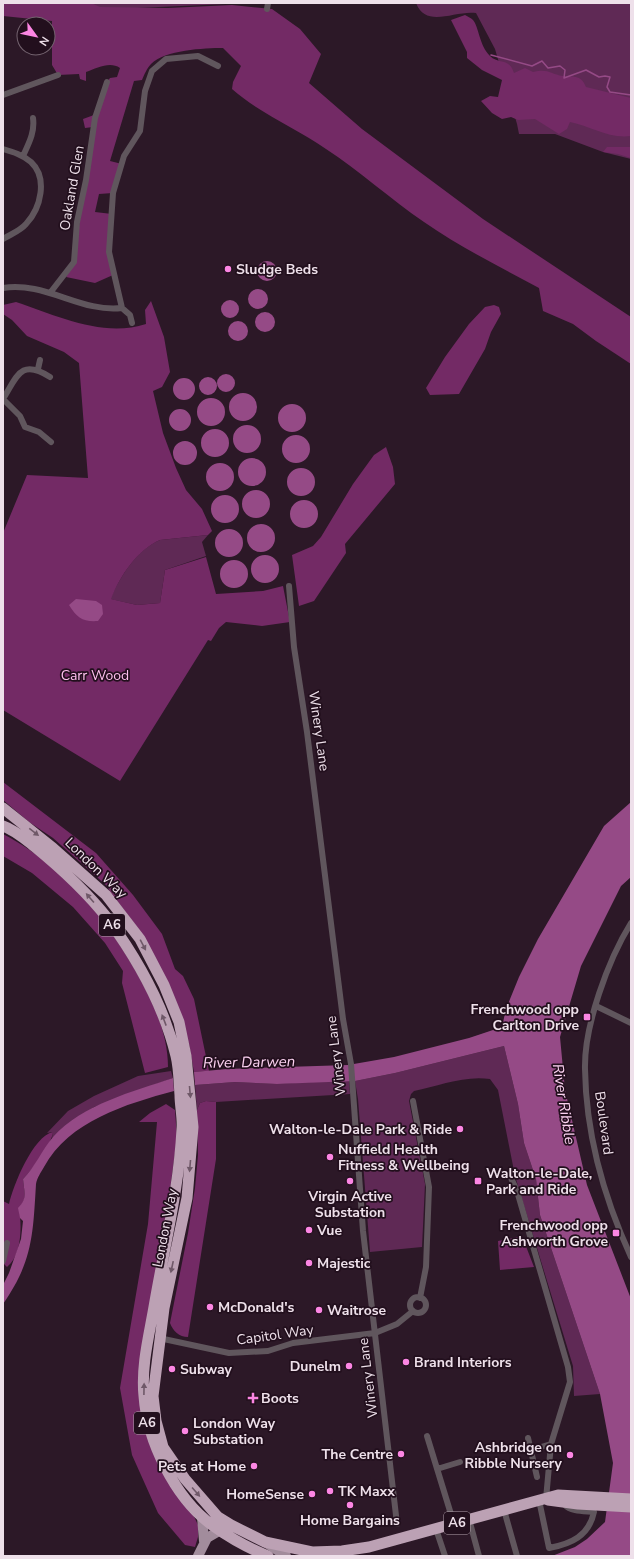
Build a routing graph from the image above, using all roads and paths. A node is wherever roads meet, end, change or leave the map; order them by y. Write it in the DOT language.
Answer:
graph roads {
  1 [pos="218,66"];
  2 [pos="58,75"];
  3 [pos="107,82"];
  4 [pos="3,96"];
  5 [pos="32,118"];
  6 [pos="3,149"];
  7 [pos="23,156"];
  8 [pos="3,239"];
  9 [pos="3,288"];
  10 [pos="50,292"];
  11 [pos="122,308"];
  12 [pos="132,323"];
  13 [pos="40,360"];
  14 [pos="38,369"];
  15 [pos="50,377"];
  16 [pos="3,399"];
  17 [pos="27,429"];
  18 [pos="23,435"];
  19 [pos="51,442"];
  20 [pos="289,586"];
  21 [pos="3,808"];
  22 [pos="3,826"];
  23 [pos="631,923"];
  24 [pos="596,1006"];
  25 [pos="631,1023"];
  26 [pos="182,1057"];
  27 [pos="413,1101"];
  28 [pos="512,1178"];
  29 [pos="7,1243"];
  30 [pos="631,1257"];
  31 [pos="3,1261"];
  32 [pos="420,1298"];
  33 [pos="413,1311"];
  34 [pos="375,1333"];
  35 [pos="154,1336"];
  36 [pos="427,1436"];
  37 [pos="528,1438"];
  38 [pos="551,1444"];
  39 [pos="531,1450"];
  40 [pos="460,1462"];
  41 [pos="437,1469"];
  42 [pos="537,1477"];
  43 [pos="631,1499"];
  44 [pos="542,1500"];
  45 [pos="607,1501"];
  46 [pos="563,1502"];
  47 [pos="631,1507"];
  48 [pos="504,1510"];
  49 [pos="202,1516"];
  50 [pos="469,1519"];
  51 [pos="397,1524"];
  52 [pos="454,1524"];
  53 [pos="231,1525"];
  54 [pos="436,1529"];
  55 [pos="219,1530"];
  56 [pos="204,1541"];
  57 [pos="265,1542"];
  58 [pos="369,1547"];
  59 [pos="198,1556"];
  60 [pos="268,1556"];
  61 [pos="286,1556"];
  62 [pos="344,1556"];
  63 [pos="445,1556"];
  64 [pos="479,1556"];
  65 [pos="517,1556"];
  1 -- 11 [label="street"];
  2 -- 4 [label="street"];
  3 -- 10 [label="street, Oakland Glen"];
  5 -- 7 [label="street"];
  6 -- 7 [label="street"];
  7 -- 8 [label="street"];
  9 -- 10 [label="street"];
  10 -- 11 [label="street"];
  11 -- 12 [label="street"];
  13 -- 14 [label="street"];
  14 -- 15 [label="street"];
  14 -- 16 [label="street"];
  16 -- 17 [label="street"];
  17 -- 18 [label="street"];
  17 -- 19 [label="street"];
  20 -- 34 [label="street, Winery Lane"];
  21 -- 26 [label="highway, London Way / A6, one-way"];
  26 -- 22 [label="highway, London Way / A6, one-way"];
  23 -- 24 [label="street, Boulevard"];
  24 -- 25 [label="street"];
  24 -- 30 [label="street, Boulevard"];
  26 -- 35 [label="highway, London Way / A6"];
  27 -- 32 [label="street, Capitol Way"];
  28 -- 38 [label="street"];
  29 -- 31 [label="street"];
  32 -- 33 [label="street, Capitol Way"];
  32 -- 33 [label="street, Capitol Way"];
  33 -- 34 [label="street, Capitol Way"];
  34 -- 35 [label="street, Capitol Way"];
  34 -- 51 [label="street, Winery Lane"];
  49 -- 35 [label="highway, London Way / A6, one-way"];
  35 -- 53 [label="highway, London Way / A6, one-way"];
  36 -- 41 [label="street"];
  37 -- 39 [label="street"];
  38 -- 39 [label="street"];
  38 -- 44 [label="street"];
  39 -- 42 [label="street"];
  40 -- 41 [label="street"];
  41 -- 52 [label="street"];
  43 -- 45 [label="highway, A6"];
  44 -- 45 [label="highway, A6"];
  44 -- 46 [label="highway, A6"];
  44 -- 46 [label="street"];
  44 -- 48 [label="highway, A6"];
  45 -- 46 [label="highway, A6"];
  45 -- 47 [label="highway, A6"];
  48 -- 50 [label="highway, A6"];
  48 -- 65 [label="street"];
  49 -- 55 [label="highway, London Way / A6"];
  49 -- 56 [label="main road"];
  50 -- 52 [label="highway, A6"];
  50 -- 64 [label="street"];
  52 -- 54 [label="highway, A6"];
  53 -- 55 [label="main road"];
  53 -- 57 [label="highway, London Way / A6"];
  54 -- 58 [label="highway, A6"];
  54 -- 63 [label="street"];
  55 -- 56 [label="main road"];
  55 -- 60 [label="highway, London Way / A6"];
  56 -- 59 [label="main road"];
  57 -- 58 [label="highway, London Way / A6"];
  57 -- 61 [label="main road"];
  58 -- 62 [label="highway, A6"];
}
